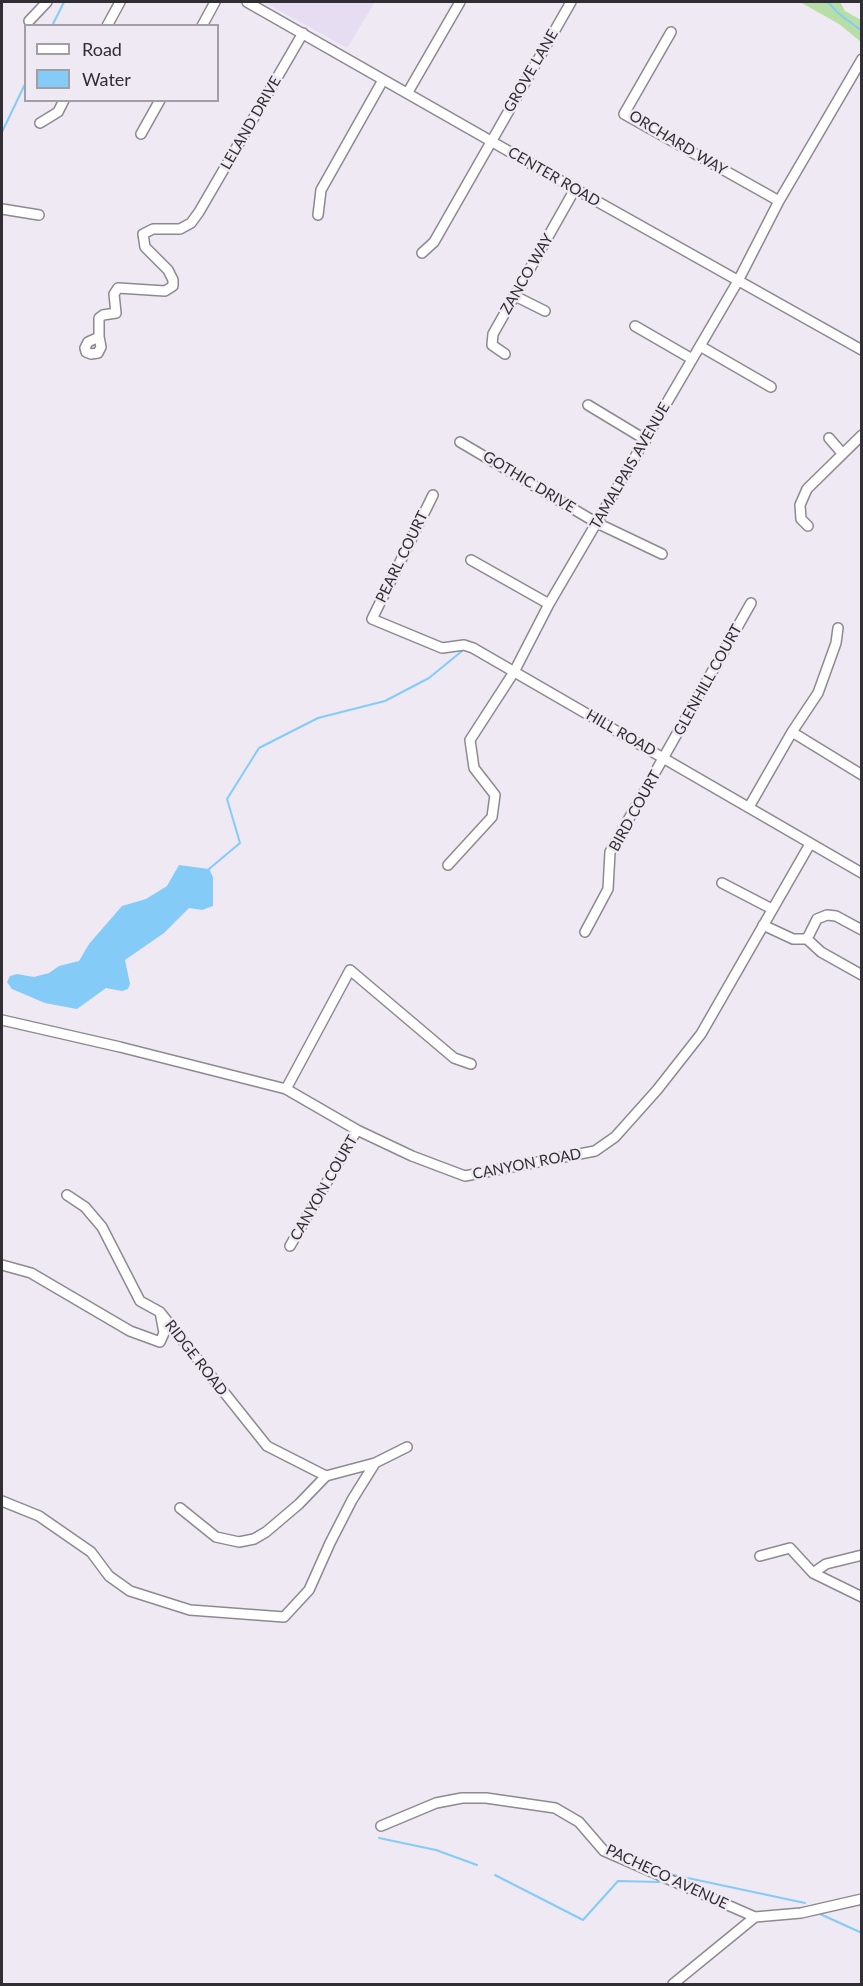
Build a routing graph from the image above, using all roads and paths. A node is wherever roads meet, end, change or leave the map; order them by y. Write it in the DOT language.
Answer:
graph roads {
  1 [pos="47,2"];
  2 [pos="120,2"];
  3 [pos="215,2"];
  4 [pos="247,2"];
  5 [pos="460,2"];
  6 [pos="571,2"];
  7 [pos="29,21"];
  8 [pos="108,24"];
  9 [pos="203,24"];
  10 [pos="671,32"];
  11 [pos="303,33"];
  12 [pos="861,59"];
  13 [pos="383,80"];
  14 [pos="408,92"];
  15 [pos="63,102"];
  16 [pos="159,102"];
  17 [pos="40,123"];
  18 [pos="141,134"];
  19 [pos="491,141"];
  20 [pos="575,189"];
  21 [pos="779,201"];
  22 [pos="2,209"];
  23 [pos="39,215"];
  24 [pos="318,215"];
  25 [pos="422,253"];
  26 [pos="738,281"];
  27 [pos="515,296"];
  28 [pos="545,311"];
  29 [pos="635,326"];
  30 [pos="99,337"];
  31 [pos="700,346"];
  32 [pos="861,350"];
  33 [pos="505,354"];
  34 [pos="692,359"];
  35 [pos="771,387"];
  36 [pos="588,405"];
  37 [pos="861,435"];
  38 [pos="829,438"];
  39 [pos="646,440"];
  40 [pos="460,442"];
  41 [pos="842,453"];
  42 [pos="433,495"];
  43 [pos="597,523"];
  44 [pos="808,526"];
  45 [pos="662,554"];
  46 [pos="471,560"];
  47 [pos="752,603"];
  48 [pos="549,604"];
  49 [pos="372,619"];
  50 [pos="838,628"];
  51 [pos="514,672"];
  52 [pos="792,732"];
  53 [pos="664,758"];
  54 [pos="861,775"];
  55 [pos="749,807"];
  56 [pos="810,844"];
  57 [pos="448,865"];
  58 [pos="861,873"];
  59 [pos="722,883"];
  60 [pos="772,909"];
  61 [pos="763,925"];
  62 [pos="861,930"];
  63 [pos="585,933"];
  64 [pos="807,939"];
  65 [pos="861,975"];
  66 [pos="2,1020"];
  67 [pos="471,1064"];
  68 [pos="286,1089"];
  69 [pos="357,1130"];
  70 [pos="67,1196"];
  71 [pos="290,1246"];
  72 [pos="2,1265"];
  73 [pos="160,1312"];
  74 [pos="407,1447"];
  75 [pos="375,1463"];
  76 [pos="326,1476"];
  77 [pos="2,1501"];
  78 [pos="180,1508"];
  79 [pos="861,1555"];
  80 [pos="760,1556"];
  81 [pos="813,1574"];
  82 [pos="861,1597"];
  83 [pos="381,1826"];
  84 [pos="861,1899"];
  85 [pos="755,1917"];
  86 [pos="673,1984"];
  1 -- 7 [label="street"];
  2 -- 8 [label="street"];
  3 -- 9 [label="street"];
  4 -- 11 [label="street, CENTER ROAD"];
  5 -- 14 [label="street"];
  6 -- 19 [label="street, GROVE LANE"];
  10 -- 21 [label="street, ORCHARD WAY"];
  11 -- 13 [label="street, CENTER ROAD"];
  11 -- 30 [label="street, LELAND DRIVE"];
  12 -- 21 [label="street, TAMALPAIS AVENUE"];
  13 -- 14 [label="street, CENTER ROAD"];
  13 -- 24 [label="street"];
  14 -- 19 [label="street, CENTER ROAD"];
  15 -- 17 [label="street"];
  16 -- 18 [label="street"];
  19 -- 20 [label="street, CENTER ROAD"];
  19 -- 25 [label="street, GROVE LANE"];
  20 -- 26 [label="street, CENTER ROAD"];
  20 -- 27 [label="street, ZANCO WAY"];
  21 -- 26 [label="street, TAMALPAIS AVENUE"];
  22 -- 23 [label="street"];
  26 -- 31 [label="street, TAMALPAIS AVENUE"];
  26 -- 32 [label="street, CENTER ROAD"];
  27 -- 28 [label="street"];
  27 -- 33 [label="street, ZANCO WAY"];
  29 -- 34 [label="street"];
  31 -- 34 [label="street, TAMALPAIS AVENUE"];
  31 -- 35 [label="street"];
  34 -- 39 [label="street, TAMALPAIS AVENUE"];
  36 -- 39 [label="street"];
  37 -- 41 [label="street"];
  38 -- 41 [label="street"];
  39 -- 43 [label="street, TAMALPAIS AVENUE"];
  40 -- 43 [label="street, GOTHIC DRIVE"];
  41 -- 44 [label="street"];
  42 -- 49 [label="street, PEARL COURT"];
  43 -- 45 [label="street, GOTHIC DRIVE"];
  43 -- 48 [label="street, TAMALPAIS AVENUE"];
  46 -- 48 [label="street"];
  47 -- 53 [label="street, GLENHILL COURT"];
  48 -- 51 [label="street, TAMALPAIS AVENUE"];
  49 -- 51 [label="street, HILL ROAD"];
  50 -- 52 [label="street"];
  51 -- 53 [label="street, HILL ROAD"];
  51 -- 57 [label="street, TAMALPAIS AVENUE"];
  52 -- 54 [label="street"];
  52 -- 55 [label="street"];
  53 -- 55 [label="street, HILL ROAD"];
  53 -- 63 [label="street, BIRD COURT"];
  55 -- 56 [label="street, HILL ROAD"];
  56 -- 58 [label="street, HILL ROAD"];
  56 -- 60 [label="street, CANYON ROAD"];
  59 -- 60 [label="street"];
  60 -- 61 [label="street, CANYON ROAD"];
  61 -- 64 [label="street"];
  61 -- 69 [label="street, CANYON ROAD"];
  62 -- 64 [label="street"];
  64 -- 65 [label="street"];
  66 -- 68 [label="street, CANYON ROAD"];
  67 -- 68 [label="street"];
  68 -- 69 [label="street, CANYON ROAD"];
  69 -- 71 [label="street, CANYON COURT"];
  70 -- 73 [label="street"];
  72 -- 73 [label="street, RIDGE ROAD"];
  73 -- 76 [label="street, RIDGE ROAD"];
  74 -- 75 [label="street"];
  75 -- 76 [label="street"];
  75 -- 77 [label="street"];
  76 -- 78 [label="street"];
  79 -- 81 [label="street"];
  80 -- 81 [label="street"];
  81 -- 82 [label="street"];
  83 -- 85 [label="street, PACHECO AVENUE"];
  84 -- 85 [label="street"];
  85 -- 86 [label="street"];
}
